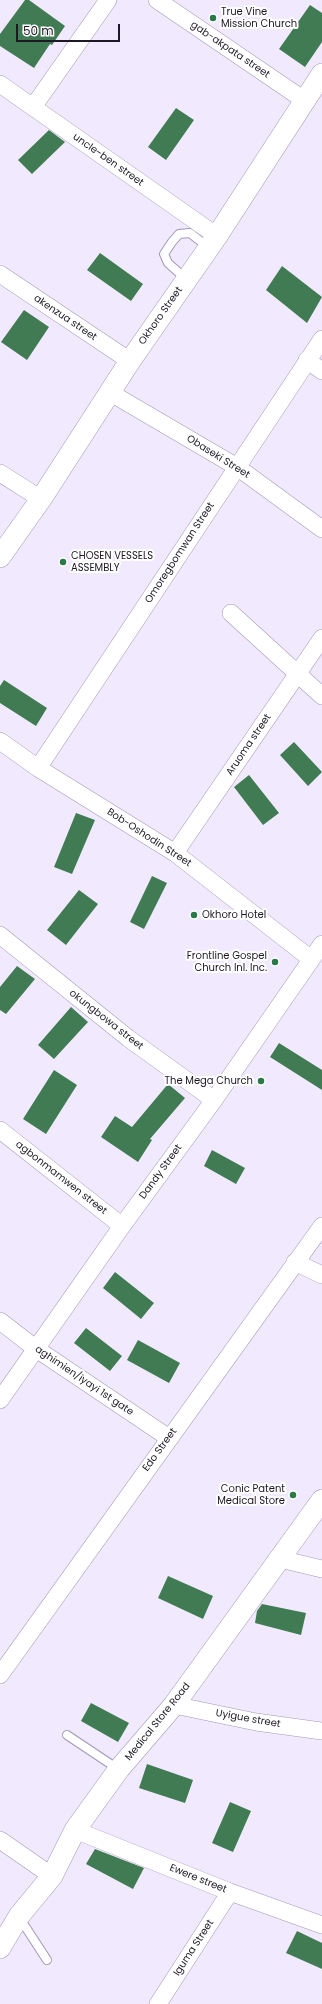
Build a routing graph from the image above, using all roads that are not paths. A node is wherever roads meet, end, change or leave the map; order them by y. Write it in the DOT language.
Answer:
graph roads {
  1 [pos="108,0"];
  2 [pos="157,0"];
  3 [pos="322,74"];
  4 [pos="0,84"];
  5 [pos="304,100"];
  6 [pos="33,107"];
  7 [pos="213,241"];
  8 [pos="0,274"];
  9 [pos="186,280"];
  10 [pos="322,339"];
  11 [pos="307,360"];
  12 [pos="130,361"];
  13 [pos="322,371"];
  14 [pos="110,392"];
  15 [pos="237,467"];
  16 [pos="0,472"];
  17 [pos="41,500"];
  18 [pos="322,529"];
  19 [pos="0,557"];
  20 [pos="231,613"];
  21 [pos="322,638"];
  22 [pos="298,674"];
  23 [pos="322,696"];
  24 [pos="0,741"];
  25 [pos="38,768"];
  26 [pos="175,853"];
  27 [pos="0,935"];
  28 [pos="322,944"];
  29 [pos="311,959"];
  30 [pos="214,1100"];
  31 [pos="0,1130"];
  32 [pos="122,1226"];
  33 [pos="322,1226"];
  34 [pos="295,1262"];
  35 [pos="322,1275"];
  36 [pos="0,1321"];
  37 [pos="35,1348"];
  38 [pos="0,1400"];
  39 [pos="169,1438"];
  40 [pos="322,1500"];
  41 [pos="280,1559"];
  42 [pos="322,1569"];
  43 [pos="0,1675"];
  44 [pos="174,1705"];
  45 [pos="322,1731"];
  46 [pos="67,1735"];
  47 [pos="119,1769"];
  48 [pos="75,1830"];
  49 [pos="0,1840"];
  50 [pos="52,1876"];
  51 [pos="230,1892"];
  52 [pos="19,1916"];
  53 [pos="322,1925"];
  54 [pos="0,1948"];
  55 [pos="47,1960"];
  56 [pos="158,2004"];
  1 -- 6 [label="street"];
  2 -- 5 [label="street, gab-akpata street"];
  3 -- 5 [label="street, Okhoro Street"];
  4 -- 6 [label="street, uncle-ben street"];
  5 -- 7 [label="street, Okhoro Street"];
  6 -- 7 [label="street, uncle-ben street"];
  7 -- 9 [label="street, Okhoro Street"];
  7 -- 9 [label="lane"];
  8 -- 12 [label="street, akenzua street"];
  9 -- 12 [label="street, Okhoro Street"];
  10 -- 11 [label="street, Omoregbomwan Street"];
  11 -- 13 [label="street"];
  11 -- 15 [label="street, Omoregbomwan Street"];
  12 -- 14 [label="street, Okhoro Street"];
  14 -- 15 [label="street, Obaseki Street"];
  14 -- 17 [label="street, Okhoro Street"];
  15 -- 18 [label="street, Obaseki Street"];
  15 -- 25 [label="street, Omoregbomwan Street"];
  16 -- 17 [label="street"];
  17 -- 19 [label="street, Okhoro Street"];
  20 -- 22 [label="street"];
  21 -- 22 [label="street, Aruoma street"];
  22 -- 23 [label="street"];
  22 -- 26 [label="street, Aruoma street"];
  24 -- 25 [label="street, Bob-Oshodin Street"];
  25 -- 26 [label="street, Bob-Oshodin Street"];
  26 -- 29 [label="street, Bob-Oshodin Street"];
  27 -- 30 [label="street, okungbowa street"];
  28 -- 29 [label="street, Dandy Street"];
  29 -- 30 [label="street, Dandy Street"];
  30 -- 32 [label="street, Dandy Street"];
  31 -- 32 [label="street, agbonmamwen street"];
  32 -- 37 [label="street, Dandy Street"];
  33 -- 34 [label="street, Edo Street"];
  34 -- 35 [label="street"];
  34 -- 39 [label="street, Edo Street"];
  36 -- 37 [label="street, aghimien/iyayi 1st gate"];
  37 -- 38 [label="street, Dandy Street"];
  37 -- 39 [label="street, aghimien/iyayi 1st gate"];
  39 -- 43 [label="street, Edo Street"];
  40 -- 41 [label="street, Medical Store Road"];
  41 -- 42 [label="street"];
  41 -- 44 [label="street, Medical Store Road"];
  44 -- 45 [label="street, Uyigue street"];
  44 -- 47 [label="street, Medical Store Road"];
  46 -- 47 [label="lane"];
  47 -- 48 [label="street, Medical Store Road"];
  48 -- 50 [label="street, Medical Store Road"];
  48 -- 51 [label="street, Ewere street"];
  49 -- 50 [label="street"];
  50 -- 52 [label="street, Medical Store Road"];
  51 -- 53 [label="street, Ewere street"];
  51 -- 56 [label="street, Iguma Street"];
  52 -- 54 [label="street, Medical Store Road"];
  52 -- 55 [label="lane"];
}
